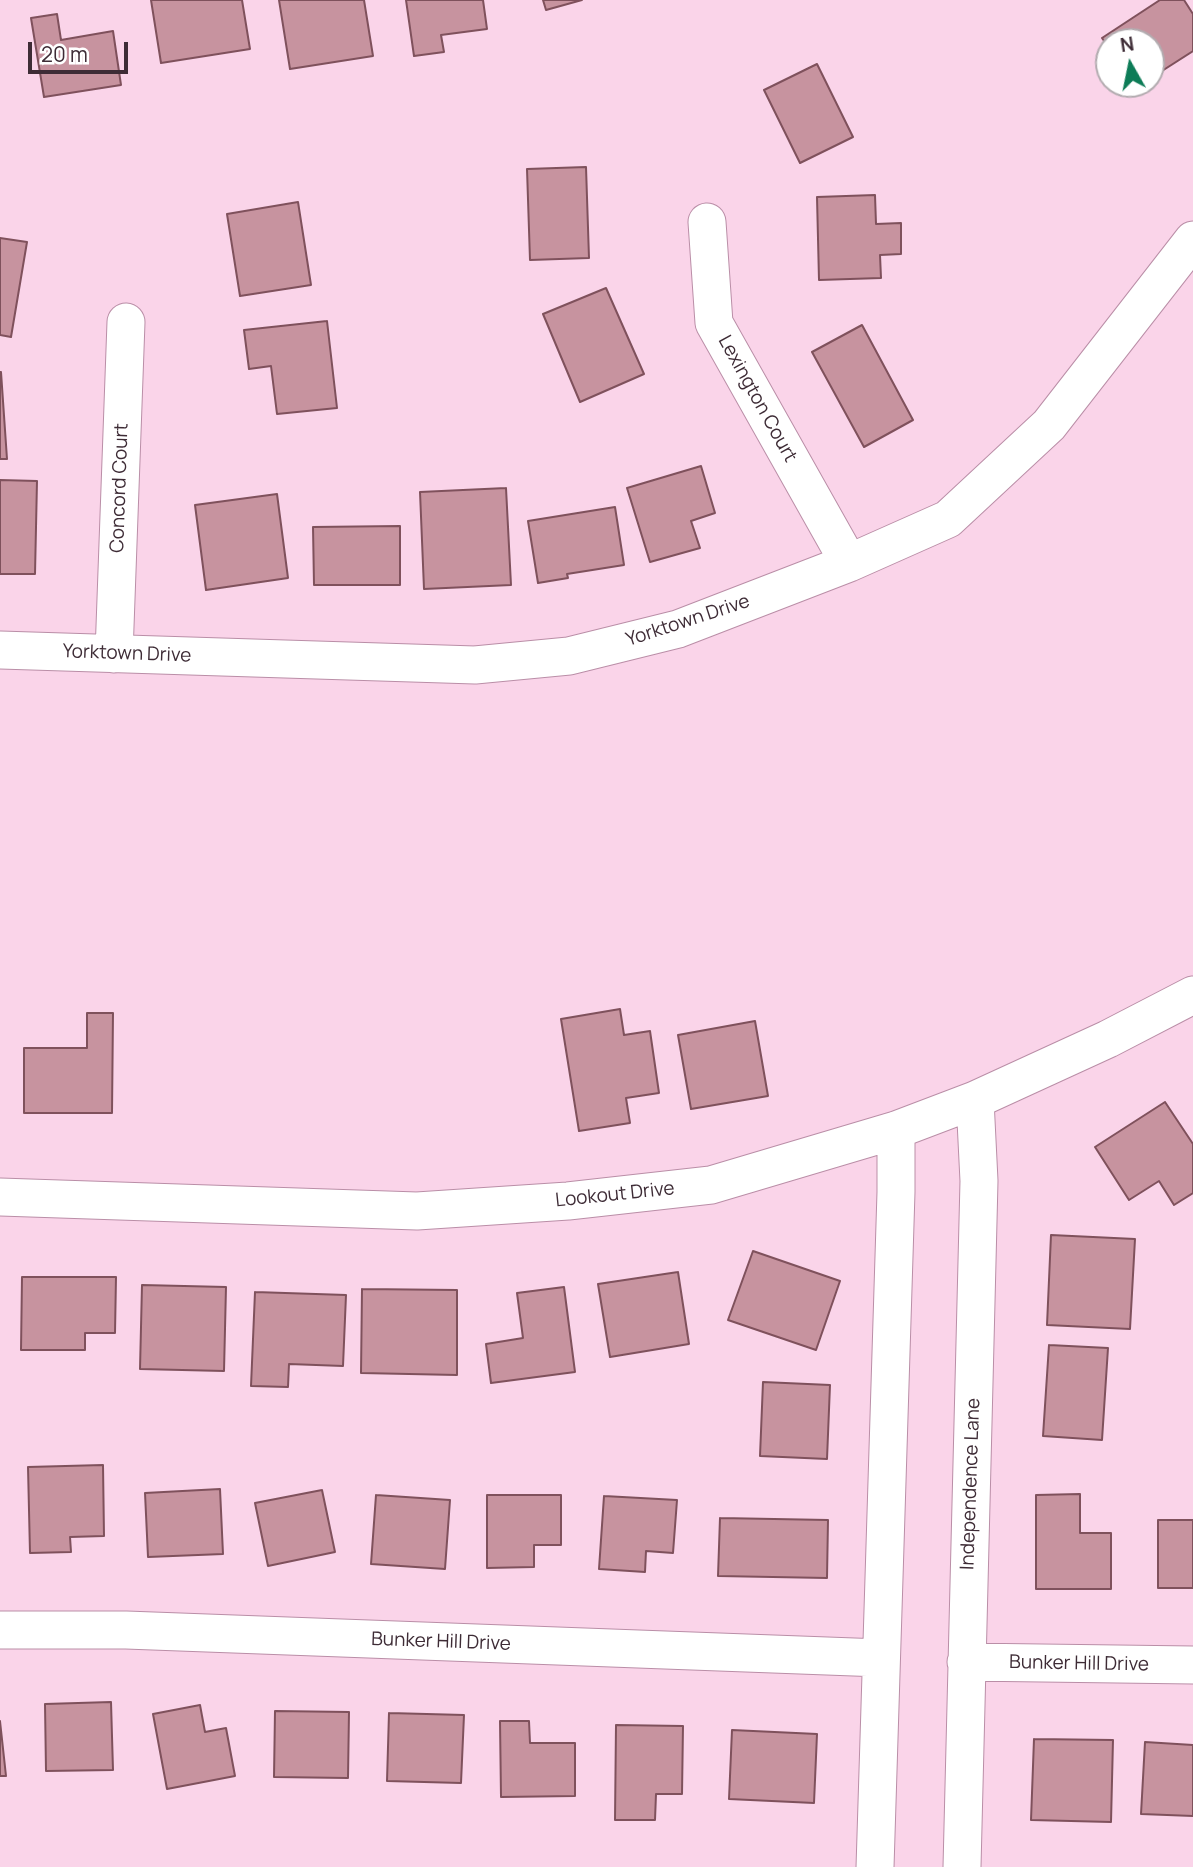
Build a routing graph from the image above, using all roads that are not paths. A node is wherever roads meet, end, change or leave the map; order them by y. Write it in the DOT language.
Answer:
graph roads {
  1 [pos="707,222"];
  2 [pos="1193,240"];
  3 [pos="126,322"];
  4 [pos="849,563"];
  5 [pos="0,650"];
  6 [pos="114,654"];
  7 [pos="1193,995"];
  8 [pos="975,1100"];
  9 [pos="896,1130"];
  10 [pos="0,1197"];
  11 [pos="0,1630"];
  12 [pos="881,1658"];
  13 [pos="966,1662"];
  14 [pos="1193,1665"];
  15 [pos="875,1867"];
  16 [pos="962,1867"];
  1 -- 4 [label="street, Lexington Court"];
  2 -- 4 [label="street, Yorktown Drive"];
  3 -- 6 [label="street, Concord Court"];
  4 -- 6 [label="street, Yorktown Drive"];
  5 -- 6 [label="street, Yorktown Drive"];
  7 -- 8 [label="street, Lookout Drive"];
  8 -- 9 [label="street, Lookout Drive"];
  8 -- 13 [label="street, Independence Lane"];
  9 -- 10 [label="street, Lookout Drive"];
  9 -- 12 [label="street"];
  11 -- 12 [label="street, Bunker Hill Drive"];
  12 -- 15 [label="street"];
  13 -- 14 [label="street, Bunker Hill Drive"];
  13 -- 16 [label="street, Independence Lane"];
}
